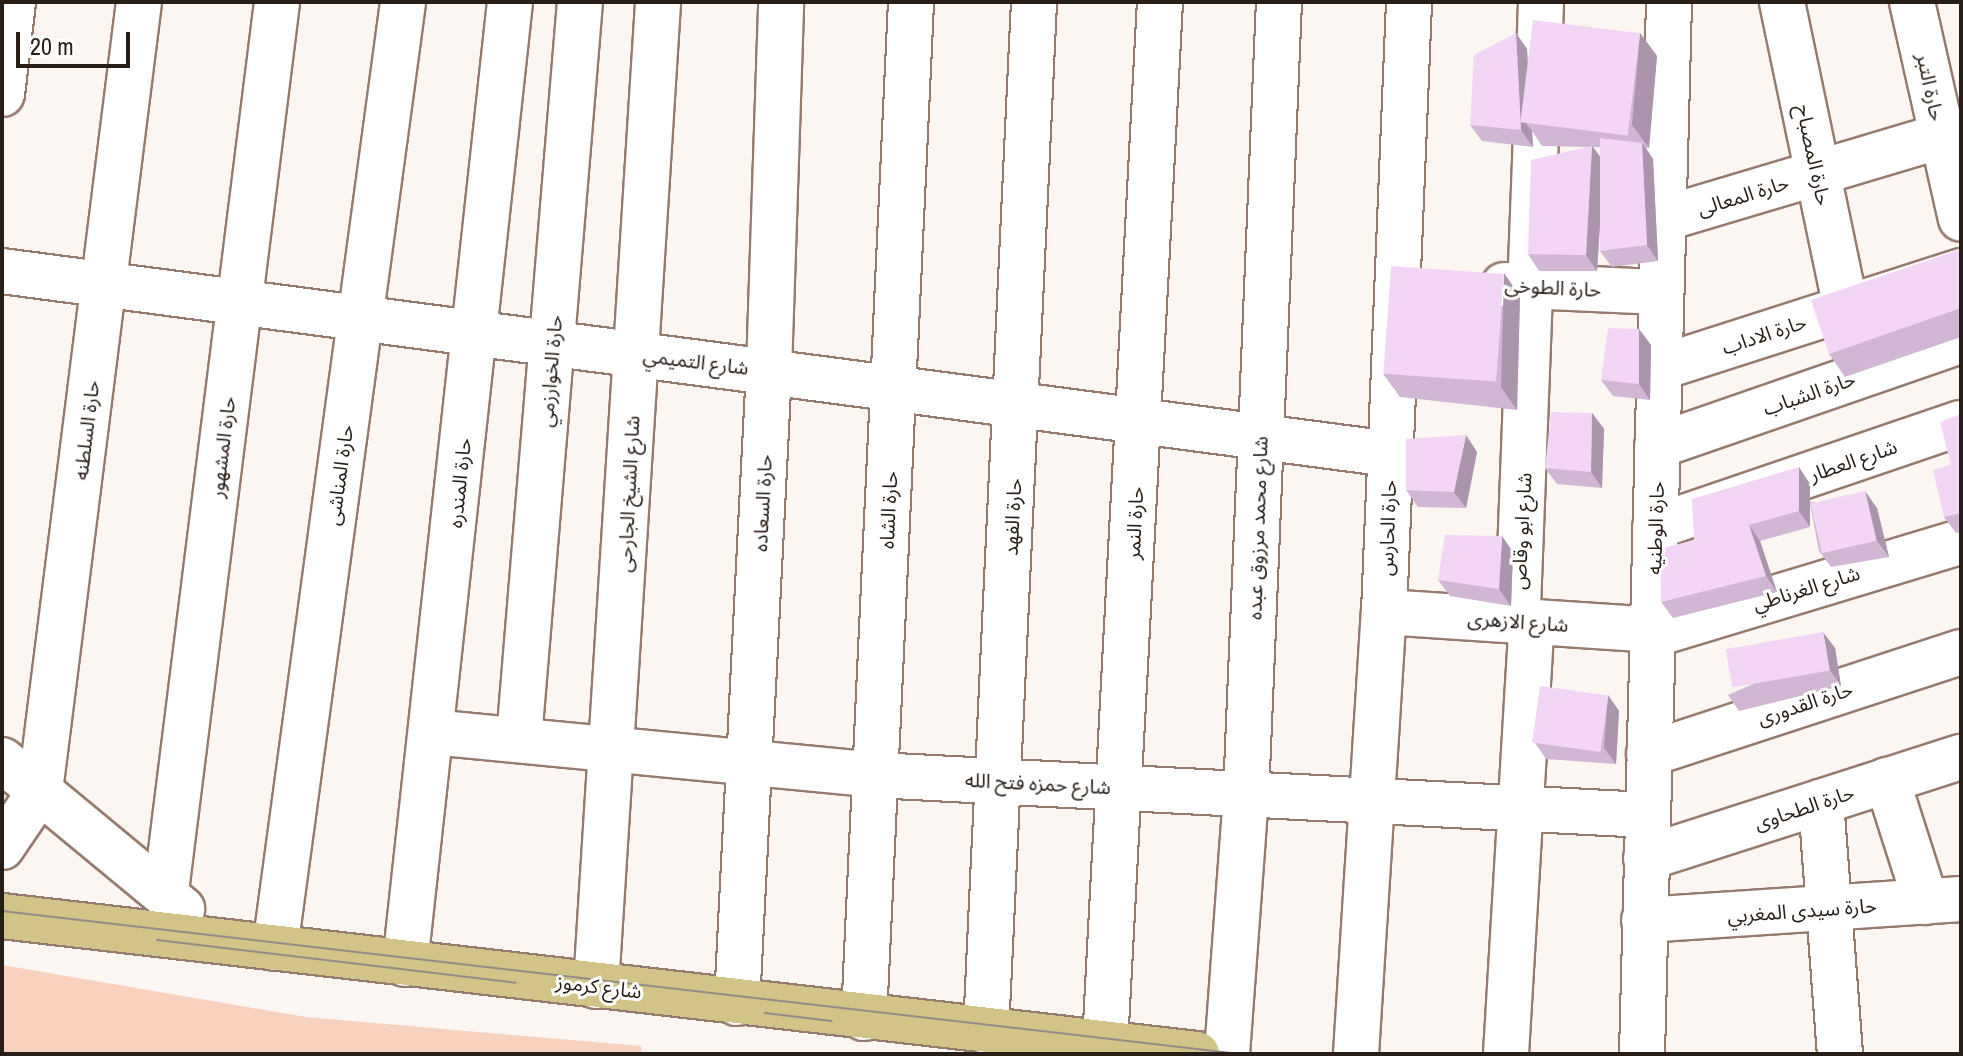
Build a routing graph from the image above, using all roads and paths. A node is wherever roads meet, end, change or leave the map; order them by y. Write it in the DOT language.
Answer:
graph roads {
  1 [pos="13,2"];
  2 [pos="139,2"];
  3 [pos="277,2"];
  4 [pos="403,2"];
  5 [pos="510,2"];
  6 [pos="580,2"];
  7 [pos="658,2"];
  8 [pos="781,2"];
  9 [pos="911,2"];
  10 [pos="1034,2"];
  11 [pos="1160,2"];
  12 [pos="1279,2"];
  13 [pos="1409,2"];
  14 [pos="1541,2"];
  15 [pos="1669,2"];
  16 [pos="1782,2"];
  17 [pos="1912,2"];
  18 [pos="2,94"];
  19 [pos="1951,133"];
  20 [pos="1818,173"];
  21 [pos="1663,219"];
  22 [pos="1961,219"];
  23 [pos="2,271"];
  24 [pos="1961,271"];
  25 [pos="1398,279"];
  26 [pos="105,285"];
  27 [pos="1532,286"];
  28 [pos="1661,292"];
  29 [pos="240,302"];
  30 [pos="1846,308"];
  31 [pos="360,318"];
  32 [pos="476,333"];
  33 [pos="1961,341"];
  34 [pos="552,343"];
  35 [pos="637,354"];
  36 [pos="1659,368"];
  37 [pos="769,370"];
  38 [pos="894,386"];
  39 [pos="1017,408"];
  40 [pos="1139,423"];
  41 [pos="1961,423"];
  42 [pos="1261,438"];
  43 [pos="1657,446"];
  44 [pos="1390,454"];
  45 [pos="1655,527"];
  46 [pos="1961,542"];
  47 [pos="1384,612"];
  48 [pos="1526,621"];
  49 [pos="1652,632"];
  50 [pos="1961,652"];
  51 [pos="431,732"];
  52 [pos="519,739"];
  53 [pos="613,748"];
  54 [pos="1649,754"];
  55 [pos="1961,757"];
  56 [pos="2,760"];
  57 [pos="748,761"];
  58 [pos="875,775"];
  59 [pos="1887,780"];
  60 [pos="1000,782"];
  61 [pos="1121,787"];
  62 [pos="40,791"];
  63 [pos="1246,795"];
  64 [pos="1371,801"];
  65 [pos="1821,802"];
  66 [pos="1522,809"];
  67 [pos="1647,815"];
  68 [pos="2,847"];
  69 [pos="1646,858"];
  70 [pos="166,891"];
  71 [pos="1943,900"];
  72 [pos="1829,908"];
  73 [pos="2,916"];
  74 [pos="1644,920"];
  75 [pos="208,939"];
  76 [pos="275,948"];
  77 [pos="405,964"];
  78 [pos="596,986"];
  79 [pos="737,1003"];
  80 [pos="864,1018"];
  81 [pos="986,1031"];
  82 [pos="1105,1044"];
  83 [pos="1197,1054"];
  84 [pos="1227,1054"];
  85 [pos="1356,1054"];
  86 [pos="1506,1054"];
  87 [pos="1642,1054"];
  88 [pos="1840,1054"];
  1 -- 18 [label="street"];
  2 -- 26 [label="street, حارة السلطنه"];
  3 -- 29 [label="street, حارة المشهور"];
  4 -- 31 [label="street, حارة المناشى"];
  5 -- 32 [label="street, حارة المندره"];
  6 -- 34 [label="street, حارة الخوارزمي"];
  7 -- 35 [label="street, شارع الشيخ الجارحى"];
  8 -- 37 [label="street, حارة السعاده"];
  9 -- 38 [label="street, حارة الشاه"];
  10 -- 39 [label="street, حارة الفهد"];
  11 -- 40 [label="street, حارة النمر"];
  12 -- 42 [label="street, شارع محمد مرزوق عبده"];
  13 -- 25 [label="street, حارة الحارس"];
  14 -- 27 [label="street, شارع ابو وقاص"];
  15 -- 21 [label="street, حارة الوطنيه"];
  16 -- 20 [label="street, حارة المصباح"];
  17 -- 19 [label="street, حارة التبر"];
  19 -- 20 [label="street, حارة المعالى"];
  19 -- 22 [label="street, حارة التبر"];
  20 -- 21 [label="street, حارة المعالى"];
  20 -- 30 [label="street, حارة المصباح"];
  21 -- 28 [label="street, حارة الوطنيه"];
  23 -- 26 [label="street, شارع التميمي"];
  24 -- 30 [label="street, حارة الاداب"];
  25 -- 27 [label="street, حارة الطوخى"];
  25 -- 44 [label="street, حارة الحارس"];
  26 -- 29 [label="street, شارع التميمي"];
  26 -- 62 [label="street, حارة السلطنه"];
  27 -- 28 [label="street, حارة الطوخى"];
  27 -- 48 [label="street, شارع ابو وقاص"];
  28 -- 36 [label="street, حارة الوطنيه"];
  29 -- 31 [label="street, شارع التميمي"];
  29 -- 70 [label="street, حارة المشهور"];
  30 -- 36 [label="street, حارة الاداب"];
  31 -- 32 [label="street, شارع التميمي"];
  31 -- 76 [label="street, حارة المناشى"];
  32 -- 34 [label="street, شارع التميمي"];
  32 -- 51 [label="street, حارة المندره"];
  33 -- 43 [label="street, حارة الشباب"];
  34 -- 35 [label="street, شارع التميمي"];
  34 -- 52 [label="street, حارة الخوارزمي"];
  35 -- 37 [label="street, شارع التميمي"];
  35 -- 53 [label="street, شارع الشيخ الجارحى"];
  36 -- 43 [label="street, حارة الوطنيه"];
  37 -- 38 [label="street, شارع التميمي"];
  37 -- 57 [label="street, حارة السعاده"];
  38 -- 39 [label="street, شارع التميمي"];
  38 -- 58 [label="street, حارة الشاه"];
  39 -- 40 [label="street, شارع التميمي"];
  39 -- 60 [label="street, حارة الفهد"];
  40 -- 42 [label="street, شارع التميمي"];
  40 -- 61 [label="street, حارة النمر"];
  41 -- 45 [label="street, شارع العطار"];
  42 -- 44 [label="street, شارع التميمي"];
  42 -- 63 [label="street, شارع محمد مرزوق عبده"];
  43 -- 45 [label="street, حارة الوطنيه"];
  44 -- 47 [label="street, حارة الحارس"];
  45 -- 49 [label="street, حارة الوطنيه"];
  46 -- 49 [label="street, شارع الغرناطي"];
  47 -- 48 [label="street, شارع الازهرى"];
  47 -- 64 [label="street, حارة الحارس"];
  48 -- 49 [label="street, شارع الازهرى"];
  48 -- 66 [label="street, شارع ابو وقاص"];
  49 -- 54 [label="street, حارة الوطنيه"];
  50 -- 54 [label="street, حارة القدورى"];
  51 -- 52 [label="street, شارع حمزه فتح الله"];
  51 -- 77 [label="street, حارة المندره"];
  52 -- 53 [label="street, شارع حمزه فتح الله"];
  53 -- 57 [label="street, شارع حمزه فتح الله"];
  53 -- 78 [label="street, شارع الشيخ الجارحى"];
  54 -- 67 [label="street, حارة الوطنيه"];
  55 -- 59 [label="street, حارة الطحاوى"];
  56 -- 62 [label="street"];
  57 -- 58 [label="street, شارع حمزه فتح الله"];
  57 -- 79 [label="street, حارة السعاده"];
  58 -- 60 [label="street, شارع حمزه فتح الله"];
  58 -- 80 [label="street, حارة الشاه"];
  59 -- 65 [label="street, حارة الطحاوى"];
  59 -- 71 [label="street"];
  60 -- 61 [label="street, شارع حمزه فتح الله"];
  60 -- 81 [label="street, حارة الفهد"];
  61 -- 63 [label="street, شارع حمزه فتح الله"];
  61 -- 82 [label="street, حارة النمر"];
  62 -- 68 [label="street, حارة السلطنه"];
  62 -- 70 [label="street"];
  63 -- 64 [label="street, شارع حمزه فتح الله"];
  63 -- 84 [label="street, شارع محمد مرزوق عبده"];
  64 -- 66 [label="street, شارع حمزه فتح الله"];
  64 -- 85 [label="street, حارة الحارس"];
  65 -- 69 [label="street, حارة الطحاوى"];
  65 -- 72 [label="street"];
  66 -- 67 [label="street, شارع حمزه فتح الله"];
  66 -- 86 [label="street, شارع ابو وقاص"];
  67 -- 69 [label="street, حارة الوطنيه"];
  69 -- 74 [label="street, حارة الوطنيه"];
  70 -- 75 [label="street"];
  71 -- 72 [label="street, حارة سيدى المغربي"];
  72 -- 74 [label="street, حارة سيدى المغربي"];
  72 -- 88 [label="street"];
  73 -- 75 [label="main road, شارع كرموز"];
  74 -- 87 [label="street, حارة الوطنيه"];
  75 -- 76 [label="main road, شارع كرموز"];
  76 -- 77 [label="main road, شارع كرموز"];
  77 -- 78 [label="main road, شارع كرموز"];
  78 -- 79 [label="main road, شارع كرموز"];
  79 -- 80 [label="main road, شارع كرموز"];
  80 -- 81 [label="main road, شارع كرموز"];
  81 -- 82 [label="main road, شارع كرموز"];
  82 -- 83 [label="main road, شارع كرموز"];
}
